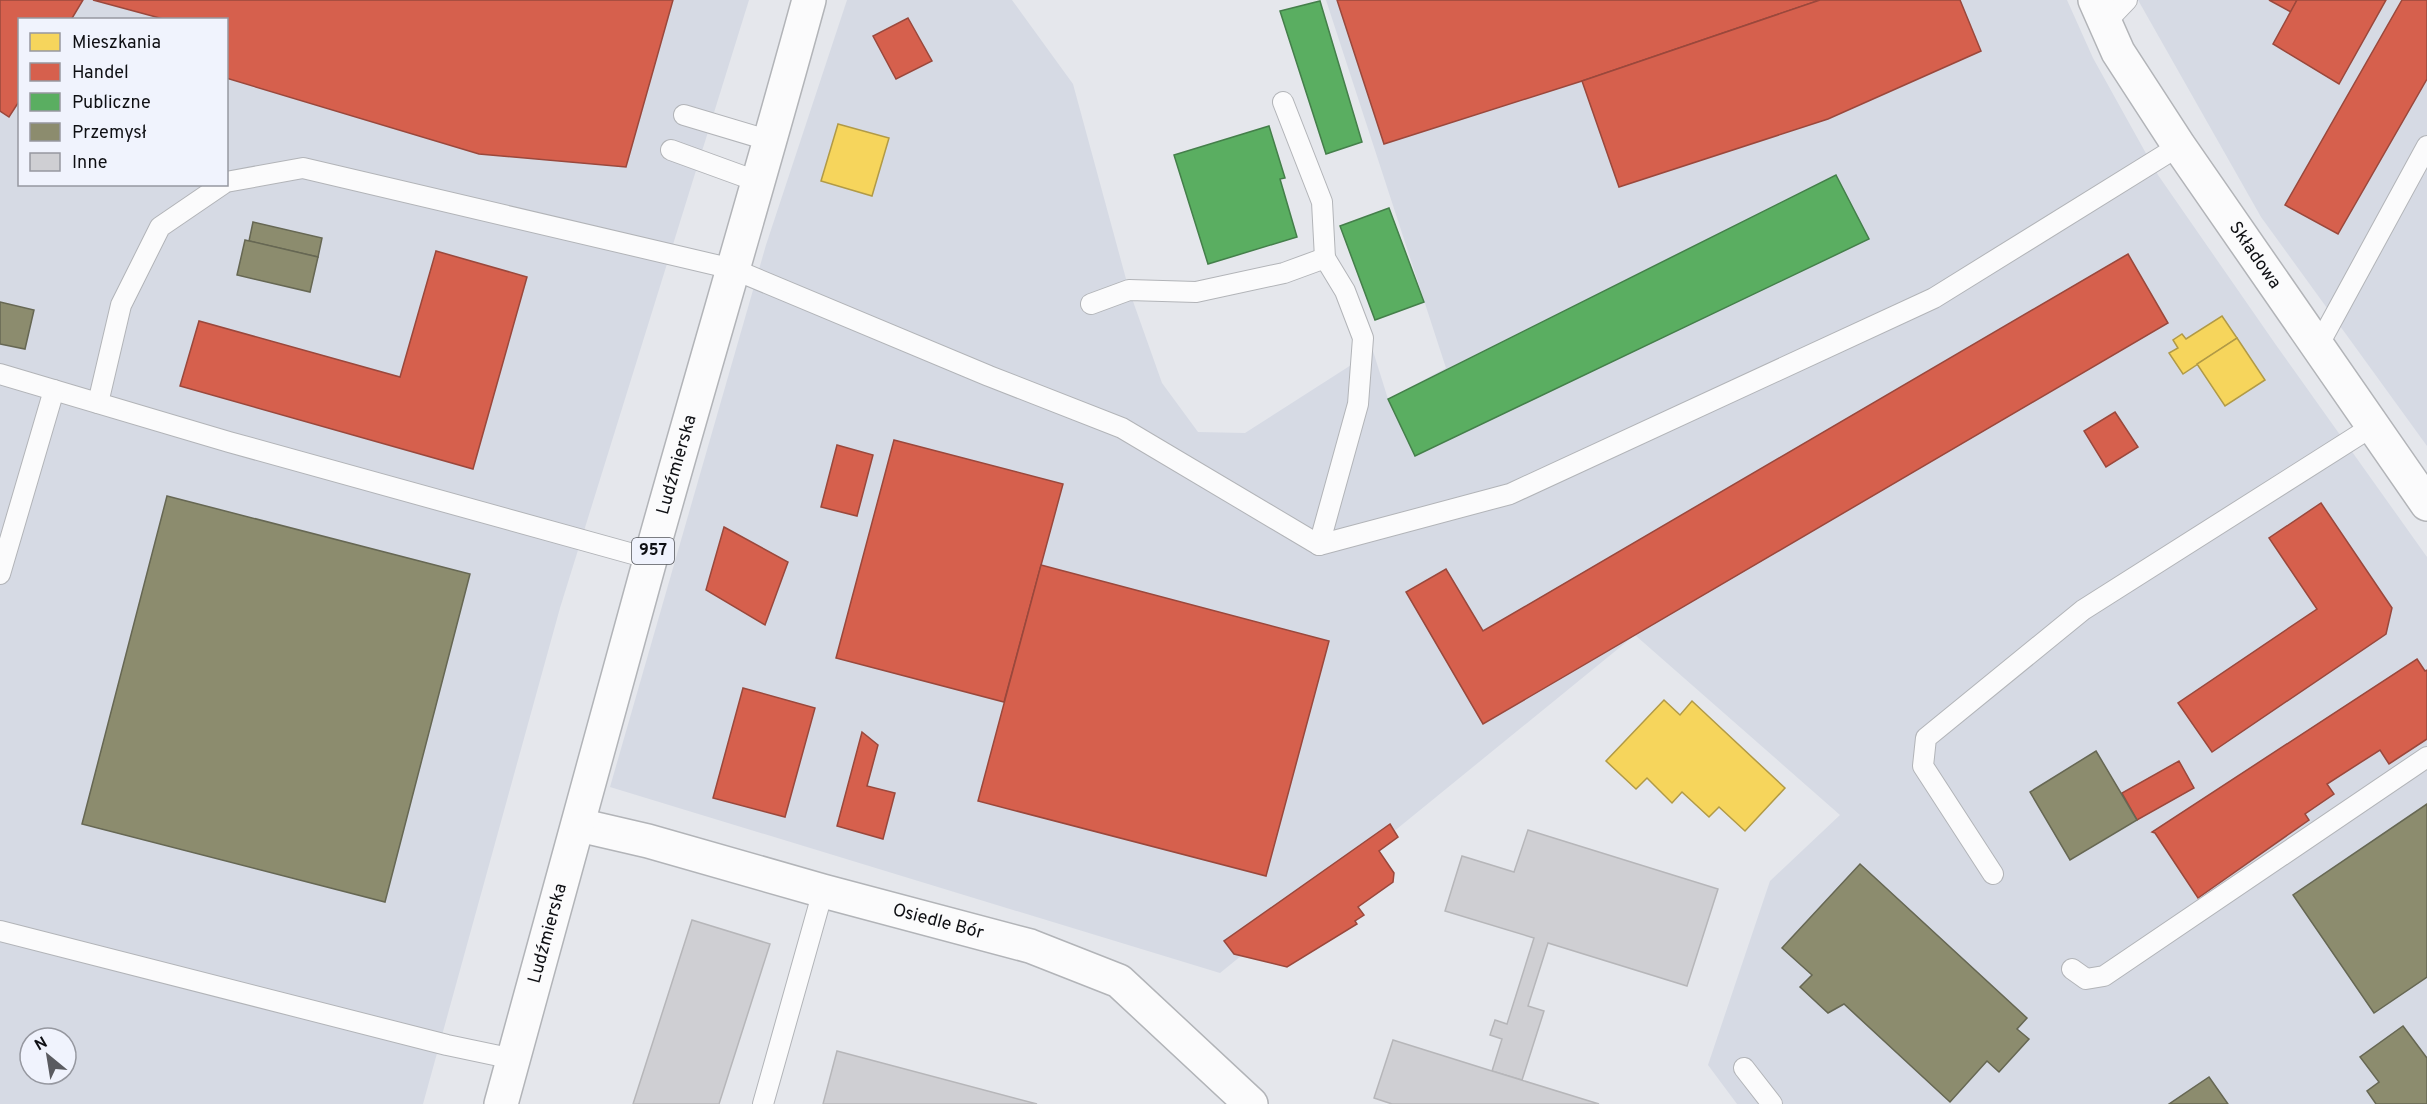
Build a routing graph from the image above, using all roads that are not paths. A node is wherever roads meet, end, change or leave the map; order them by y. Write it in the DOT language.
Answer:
graph roads {
  1 [pos="808,0"];
  2 [pos="2109,8"];
  3 [pos="1283,102"];
  4 [pos="684,115"];
  5 [pos="771,141"];
  6 [pos="2180,146"];
  7 [pos="2427,146"];
  8 [pos="671,150"];
  9 [pos="228,182"];
  10 [pos="759,182"];
  11 [pos="220,186"];
  12 [pos="1325,258"];
  13 [pos="733,269"];
  14 [pos="1091,304"];
  15 [pos="2318,346"];
  16 [pos="0,374"];
  17 [pos="54,390"];
  18 [pos="98,403"];
  19 [pos="2373,426"];
  20 [pos="2427,504"];
  21 [pos="1319,545"];
  22 [pos="651,559"];
  23 [pos="0,574"];
  24 [pos="2427,757"];
  25 [pos="579,825"];
  26 [pos="1993,874"];
  27 [pos="823,891"];
  28 [pos="0,931"];
  29 [pos="2072,969"];
  30 [pos="514,1059"];
  31 [pos="1744,1068"];
  32 [pos="501,1104"];
  33 [pos="763,1104"];
  34 [pos="1251,1104"];
  35 [pos="1772,1104"];
  1 -- 5 [label="street, Ludźmierska / 957"];
  2 -- 6 [label="street, Składowa"];
  3 -- 12 [label="lane"];
  4 -- 5 [label="lane"];
  5 -- 10 [label="street, Ludźmierska / 957"];
  6 -- 15 [label="street, Składowa"];
  6 -- 21 [label="lane"];
  7 -- 15 [label="lane"];
  8 -- 10 [label="lane"];
  9 -- 13 [label="lane"];
  10 -- 13 [label="street, Ludźmierska / 957"];
  11 -- 18 [label="lane"];
  12 -- 14 [label="lane"];
  12 -- 21 [label="lane"];
  13 -- 21 [label="lane"];
  13 -- 22 [label="street, Ludźmierska / 957"];
  15 -- 19 [label="street, Składowa"];
  16 -- 17 [label="lane"];
  17 -- 18 [label="lane"];
  17 -- 23 [label="lane"];
  18 -- 22 [label="lane"];
  19 -- 20 [label="street, Składowa"];
  19 -- 26 [label="lane"];
  22 -- 25 [label="street, Ludźmierska / 957"];
  24 -- 29 [label="lane"];
  25 -- 27 [label="street, Osiedle Bór"];
  25 -- 30 [label="street, Ludźmierska / 957"];
  27 -- 33 [label="lane"];
  27 -- 34 [label="street, Osiedle Bór"];
  28 -- 30 [label="lane"];
  30 -- 32 [label="street, Ludźmierska / 957"];
  31 -- 35 [label="lane"];
}
